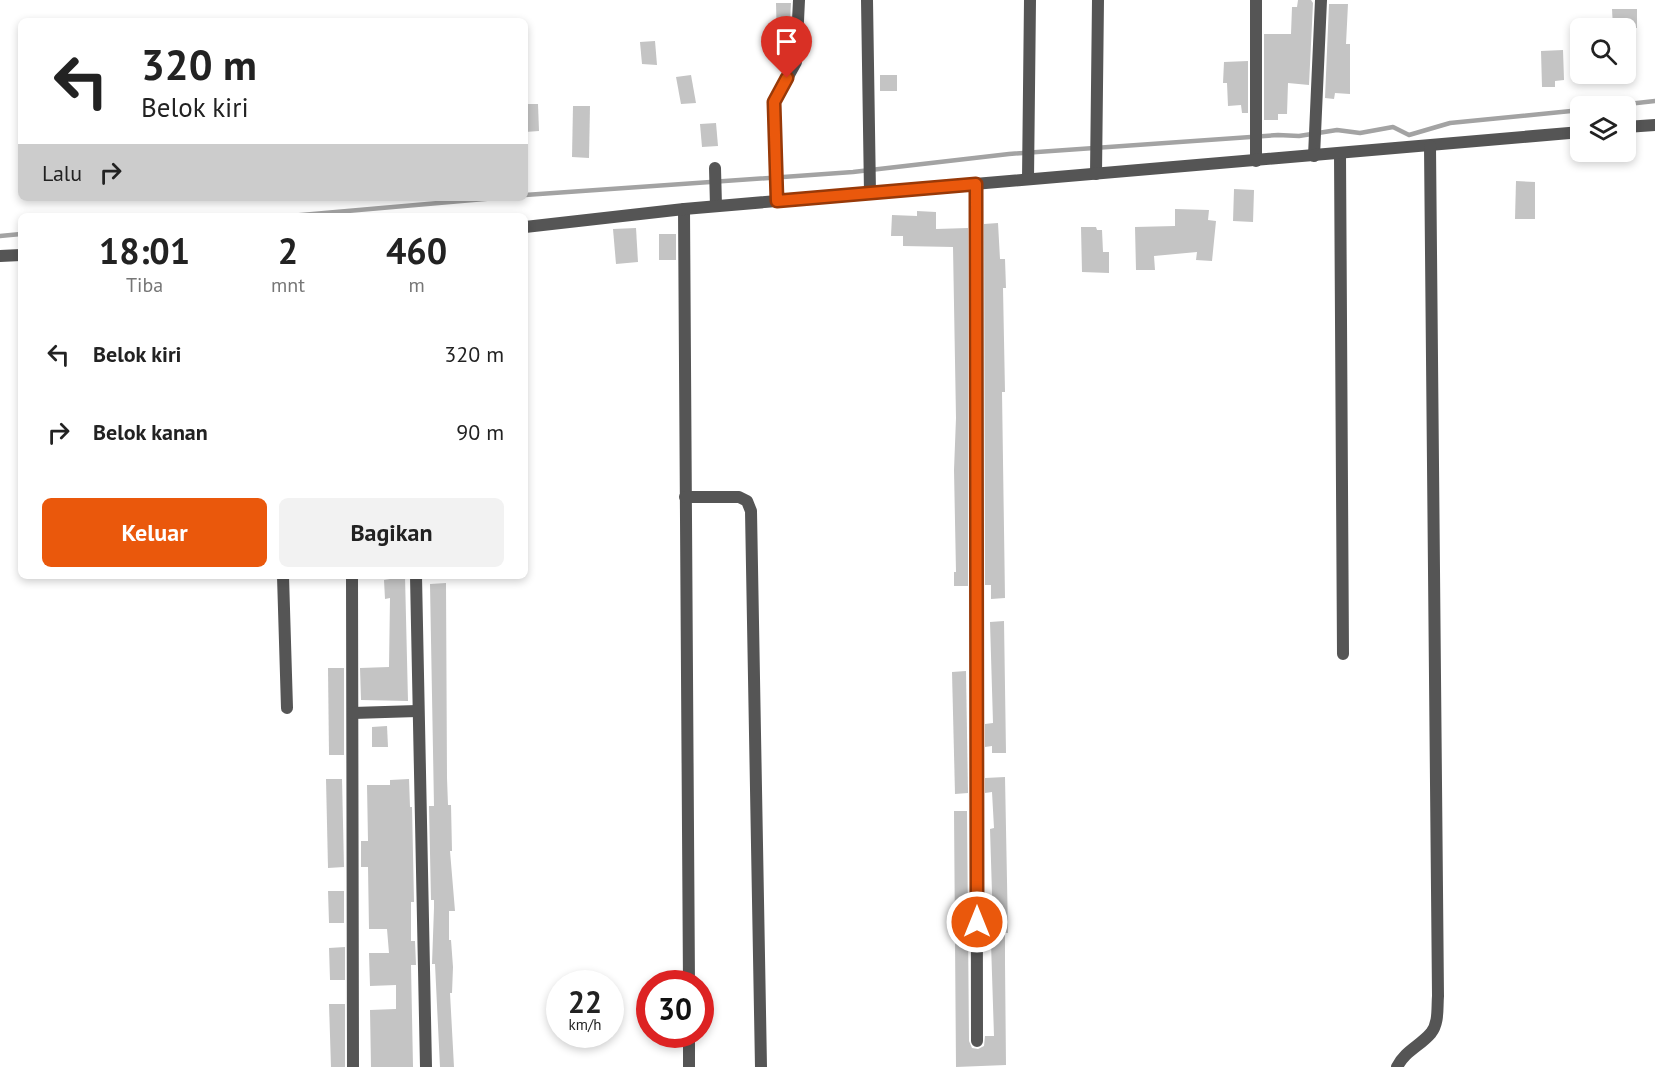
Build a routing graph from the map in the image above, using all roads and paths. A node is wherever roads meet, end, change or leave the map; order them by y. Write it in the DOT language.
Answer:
graph roads {
  1 [pos="799,0"];
  2 [pos="867,0"];
  3 [pos="1030,0"];
  4 [pos="1098,0"];
  5 [pos="1256,0"];
  6 [pos="1321,0"];
  7 [pos="1655,125"];
  8 [pos="1636,126"];
  9 [pos="1570,133"];
  10 [pos="1430,146"];
  11 [pos="1314,152"];
  12 [pos="1340,154"];
  13 [pos="1256,156"];
  14 [pos="715,169"];
  15 [pos="1096,174"];
  16 [pos="1028,179"];
  17 [pos="976,184"];
  18 [pos="870,187"];
  19 [pos="777,194"];
  20 [pos="716,206"];
  21 [pos="684,208"];
  22 [pos="528,226"];
  23 [pos="18,255"];
  24 [pos="0,256"];
  25 [pos="685,497"];
  26 [pos="283,579"];
  27 [pos="352,579"];
  28 [pos="416,579"];
  29 [pos="1343,654"];
  30 [pos="287,708"];
  31 [pos="417,711"];
  32 [pos="353,713"];
  33 [pos="688,970"];
  34 [pos="977,1041"];
  35 [pos="689,1048"];
  36 [pos="353,1067"];
  37 [pos="426,1067"];
  38 [pos="689,1067"];
  39 [pos="761,1067"];
  40 [pos="1397,1067"];
  1 -- 19 [label="street"];
  2 -- 18 [label="street"];
  3 -- 16 [label="street"];
  4 -- 15 [label="street"];
  5 -- 13 [label="street"];
  6 -- 11 [label="street"];
  7 -- 8 [label="street"];
  9 -- 10 [label="street"];
  10 -- 12 [label="street"];
  10 -- 40 [label="street"];
  11 -- 12 [label="street"];
  11 -- 13 [label="street"];
  12 -- 29 [label="street"];
  13 -- 15 [label="street"];
  14 -- 20 [label="street"];
  15 -- 16 [label="street"];
  16 -- 17 [label="street"];
  17 -- 18 [label="street"];
  17 -- 34 [label="street"];
  18 -- 19 [label="street"];
  19 -- 20 [label="street"];
  20 -- 21 [label="street"];
  21 -- 22 [label="street"];
  21 -- 25 [label="street"];
  23 -- 24 [label="street"];
  25 -- 33 [label="street"];
  25 -- 39 [label="street"];
  26 -- 30 [label="street"];
  27 -- 32 [label="street"];
  28 -- 31 [label="street"];
  31 -- 32 [label="street"];
  31 -- 37 [label="street"];
  32 -- 36 [label="street"];
  35 -- 38 [label="street"];
}
